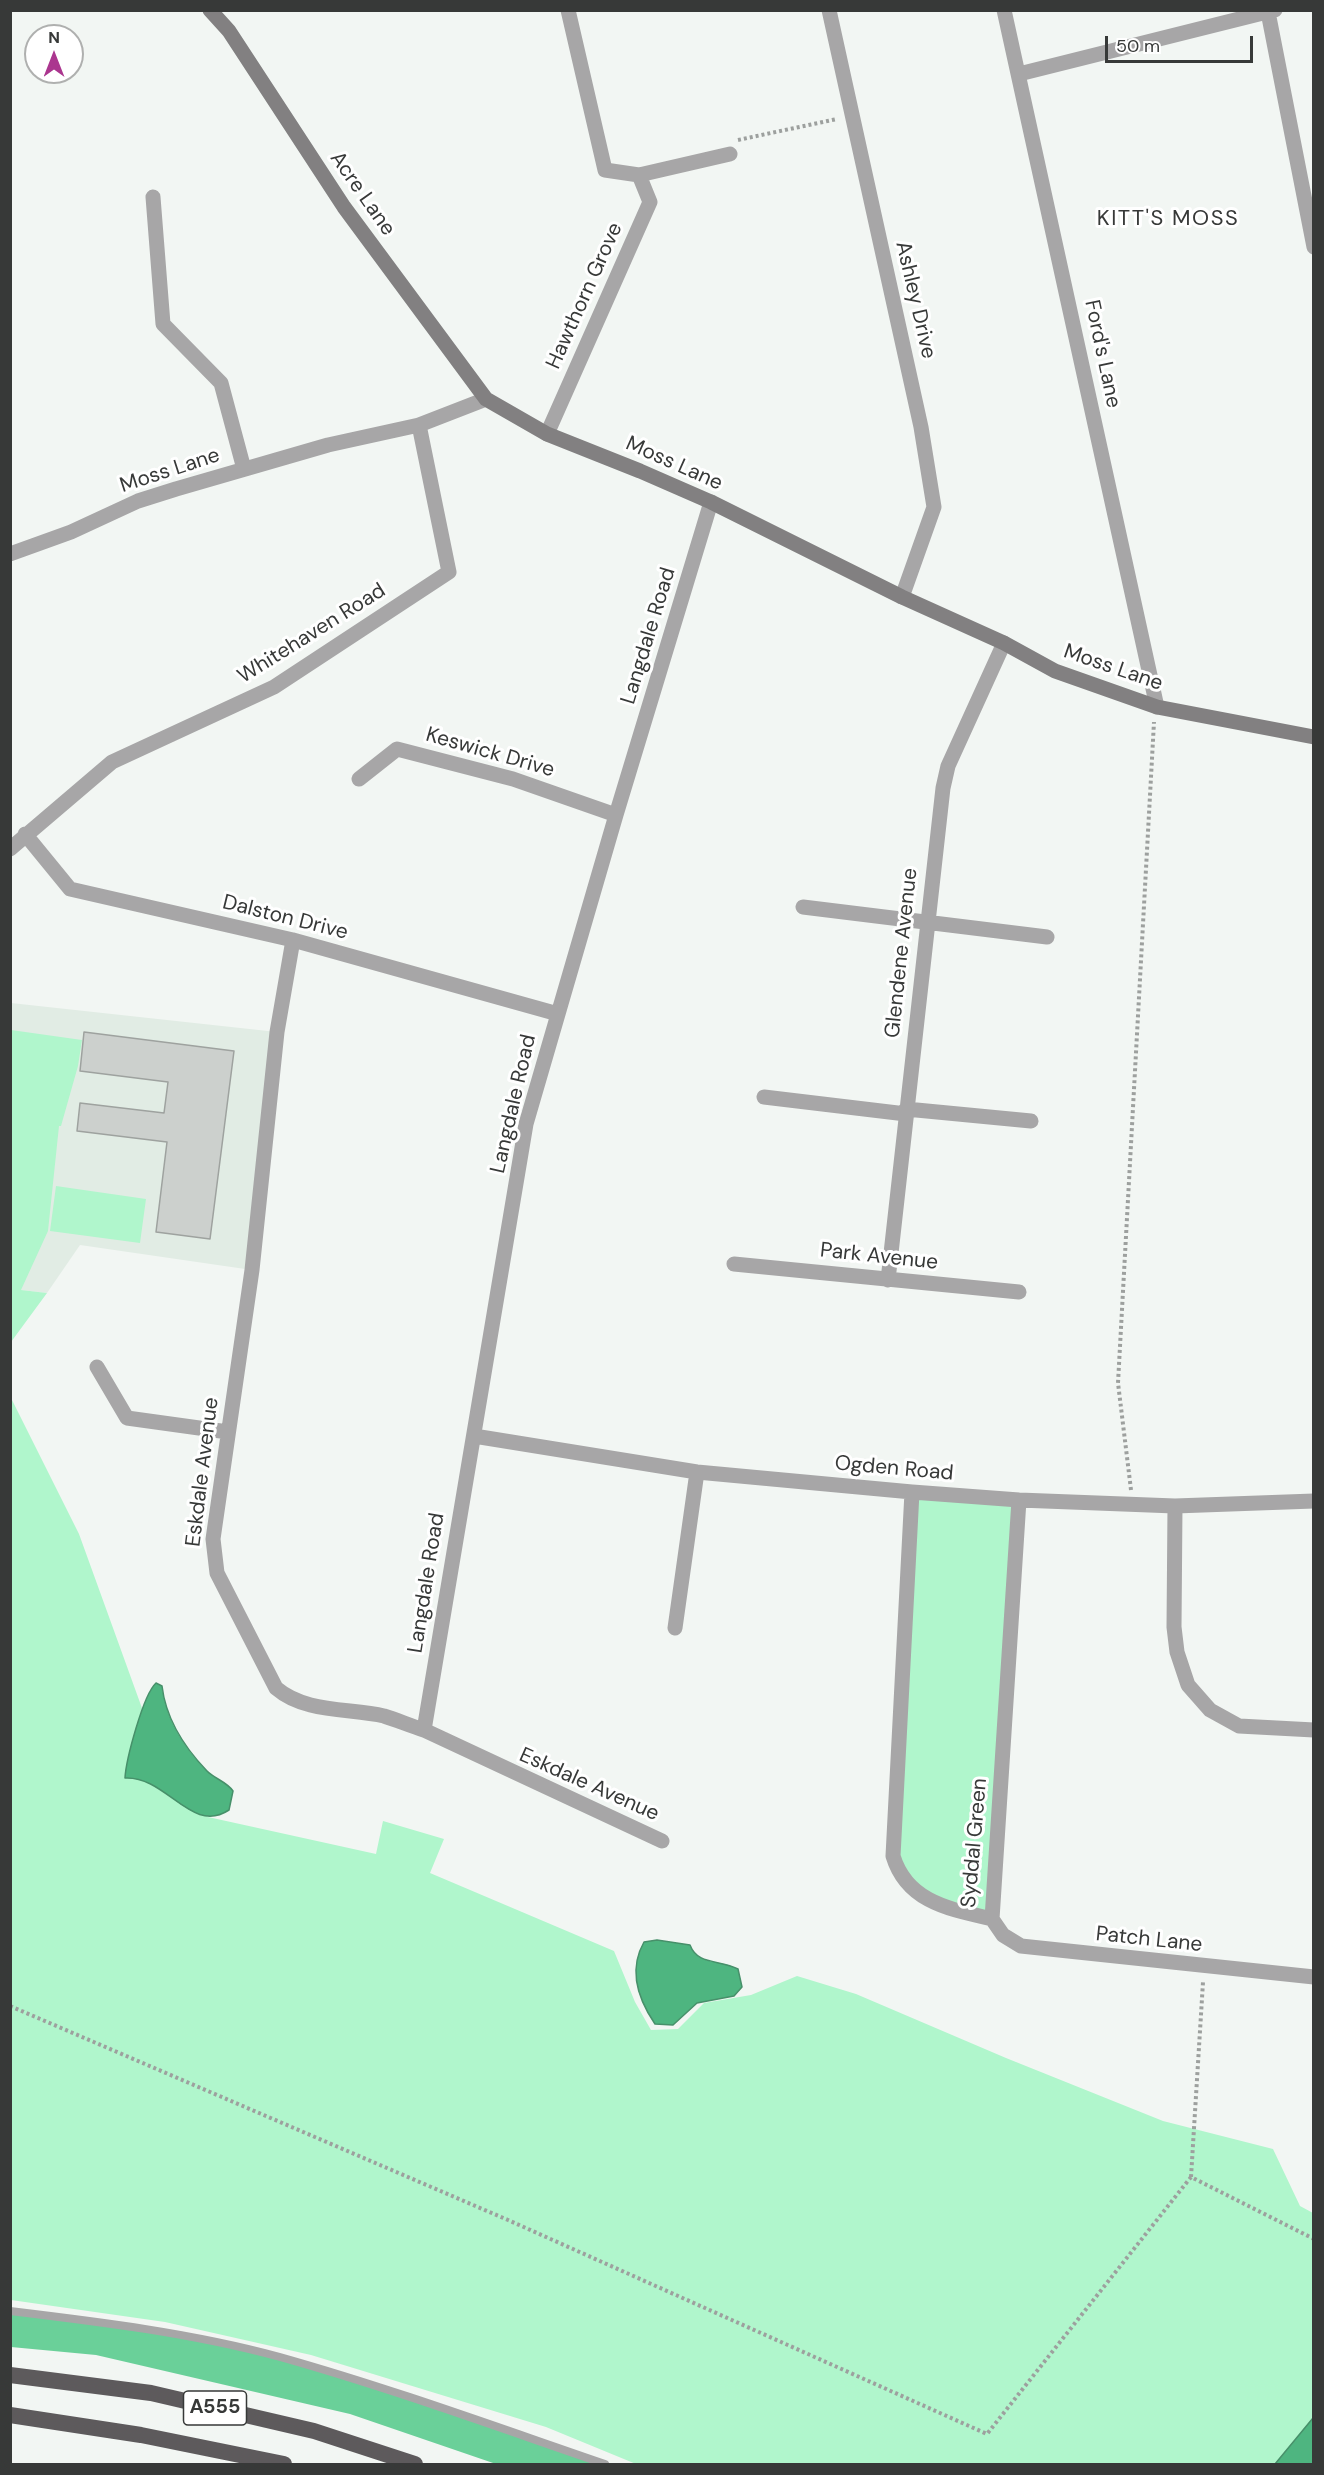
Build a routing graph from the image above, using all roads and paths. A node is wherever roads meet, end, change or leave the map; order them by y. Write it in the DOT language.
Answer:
graph roads {
  1 [pos="210,10"];
  2 [pos="568,10"];
  3 [pos="829,10"];
  4 [pos="1004,10"];
  5 [pos="1271,11"];
  6 [pos="1019,74"];
  7 [pos="852,116"];
  8 [pos="730,154"];
  9 [pos="639,175"];
  10 [pos="153,197"];
  11 [pos="1314,247"];
  12 [pos="486,399"];
  13 [pos="419,425"];
  14 [pos="547,435"];
  15 [pos="244,469"];
  16 [pos="711,502"];
  17 [pos="10,554"];
  18 [pos="902,597"];
  19 [pos="1004,644"];
  20 [pos="1156,706"];
  21 [pos="1314,737"];
  22 [pos="359,778"];
  23 [pos="616,815"];
  24 [pos="25,834"];
  25 [pos="10,849"];
  26 [pos="803,907"];
  27 [pos="927,921"];
  28 [pos="1047,937"];
  29 [pos="293,940"];
  30 [pos="558,1014"];
  31 [pos="765,1097"];
  32 [pos="906,1111"];
  33 [pos="1031,1121"];
  34 [pos="734,1264"];
  35 [pos="888,1280"];
  36 [pos="1019,1292"];
  37 [pos="97,1367"];
  38 [pos="228,1432"];
  39 [pos="474,1436"];
  40 [pos="697,1472"];
  41 [pos="912,1492"];
  42 [pos="1019,1500"];
  43 [pos="1314,1501"];
  44 [pos="1133,1504"];
  45 [pos="1175,1506"];
  46 [pos="675,1628"];
  47 [pos="424,1730"];
  48 [pos="1314,1730"];
  49 [pos="662,1841"];
  50 [pos="992,1919"];
  51 [pos="1204,1966"];
  52 [pos="1314,1977"];
  53 [pos="10,2006"];
  54 [pos="1191,2177"];
  55 [pos="1314,2239"];
  56 [pos="10,2311"];
  57 [pos="10,2375"];
  58 [pos="10,2415"];
  59 [pos="284,2464"];
  60 [pos="415,2464"];
  61 [pos="605,2464"];
  1 -- 12 [label="main road, Acre Lane"];
  2 -- 9 [label="street"];
  3 -- 7 [label="street, Ashley Drive"];
  4 -- 6 [label="street, Ford's Lane"];
  5 -- 6 [label="street"];
  5 -- 11 [label="street"];
  6 -- 20 [label="street, Ford's Lane"];
  7 -- 8 [label="path"];
  7 -- 18 [label="street, Ashley Drive"];
  8 -- 9 [label="street"];
  9 -- 14 [label="street, Hawthorn Grove"];
  10 -- 15 [label="street"];
  12 -- 13 [label="street, Moss Lane"];
  12 -- 14 [label="main road, Moss Lane"];
  13 -- 15 [label="street, Moss Lane"];
  13 -- 24 [label="street, Whitehaven Road"];
  14 -- 16 [label="main road, Moss Lane"];
  15 -- 17 [label="street, Moss Lane"];
  16 -- 18 [label="main road, Moss Lane"];
  16 -- 23 [label="street, Langdale Road"];
  18 -- 19 [label="main road, Moss Lane"];
  19 -- 20 [label="main road, Moss Lane"];
  19 -- 27 [label="street, Glendene Avenue"];
  20 -- 21 [label="main road, Moss Lane"];
  20 -- 44 [label="path"];
  22 -- 23 [label="street, Keswick Drive"];
  23 -- 30 [label="street, Langdale Road"];
  24 -- 25 [label="street, Whitehaven Road"];
  24 -- 29 [label="street, Dalston Drive"];
  26 -- 27 [label="street"];
  27 -- 28 [label="street"];
  27 -- 32 [label="street, Glendene Avenue"];
  29 -- 30 [label="street, Dalston Drive"];
  29 -- 38 [label="street, Eskdale Avenue"];
  30 -- 39 [label="street, Langdale Road"];
  31 -- 32 [label="street"];
  32 -- 33 [label="street"];
  32 -- 35 [label="street, Glendene Avenue"];
  34 -- 35 [label="street, Park Avenue"];
  35 -- 36 [label="street, Park Avenue"];
  37 -- 38 [label="street"];
  38 -- 47 [label="street, Eskdale Avenue"];
  39 -- 40 [label="street, Ogden Road"];
  39 -- 47 [label="street, Langdale Road"];
  40 -- 41 [label="street, Ogden Road"];
  40 -- 46 [label="street"];
  41 -- 42 [label="street, Ogden Road"];
  41 -- 50 [label="street, Syddal Green"];
  42 -- 44 [label="street, Ogden Road"];
  42 -- 50 [label="street, Syddal Green"];
  43 -- 45 [label="street, Ogden Road"];
  44 -- 45 [label="street, Ogden Road"];
  45 -- 48 [label="street"];
  47 -- 49 [label="street, Eskdale Avenue"];
  50 -- 51 [label="street, Patch Lane"];
  51 -- 52 [label="street, Patch Lane"];
  51 -- 54 [label="path"];
  53 -- 54 [label="path"];
  54 -- 55 [label="path"];
  56 -- 61 [label="lane"];
  57 -- 60 [label="highway, A555"];
  58 -- 59 [label="highway, A555"];
}
